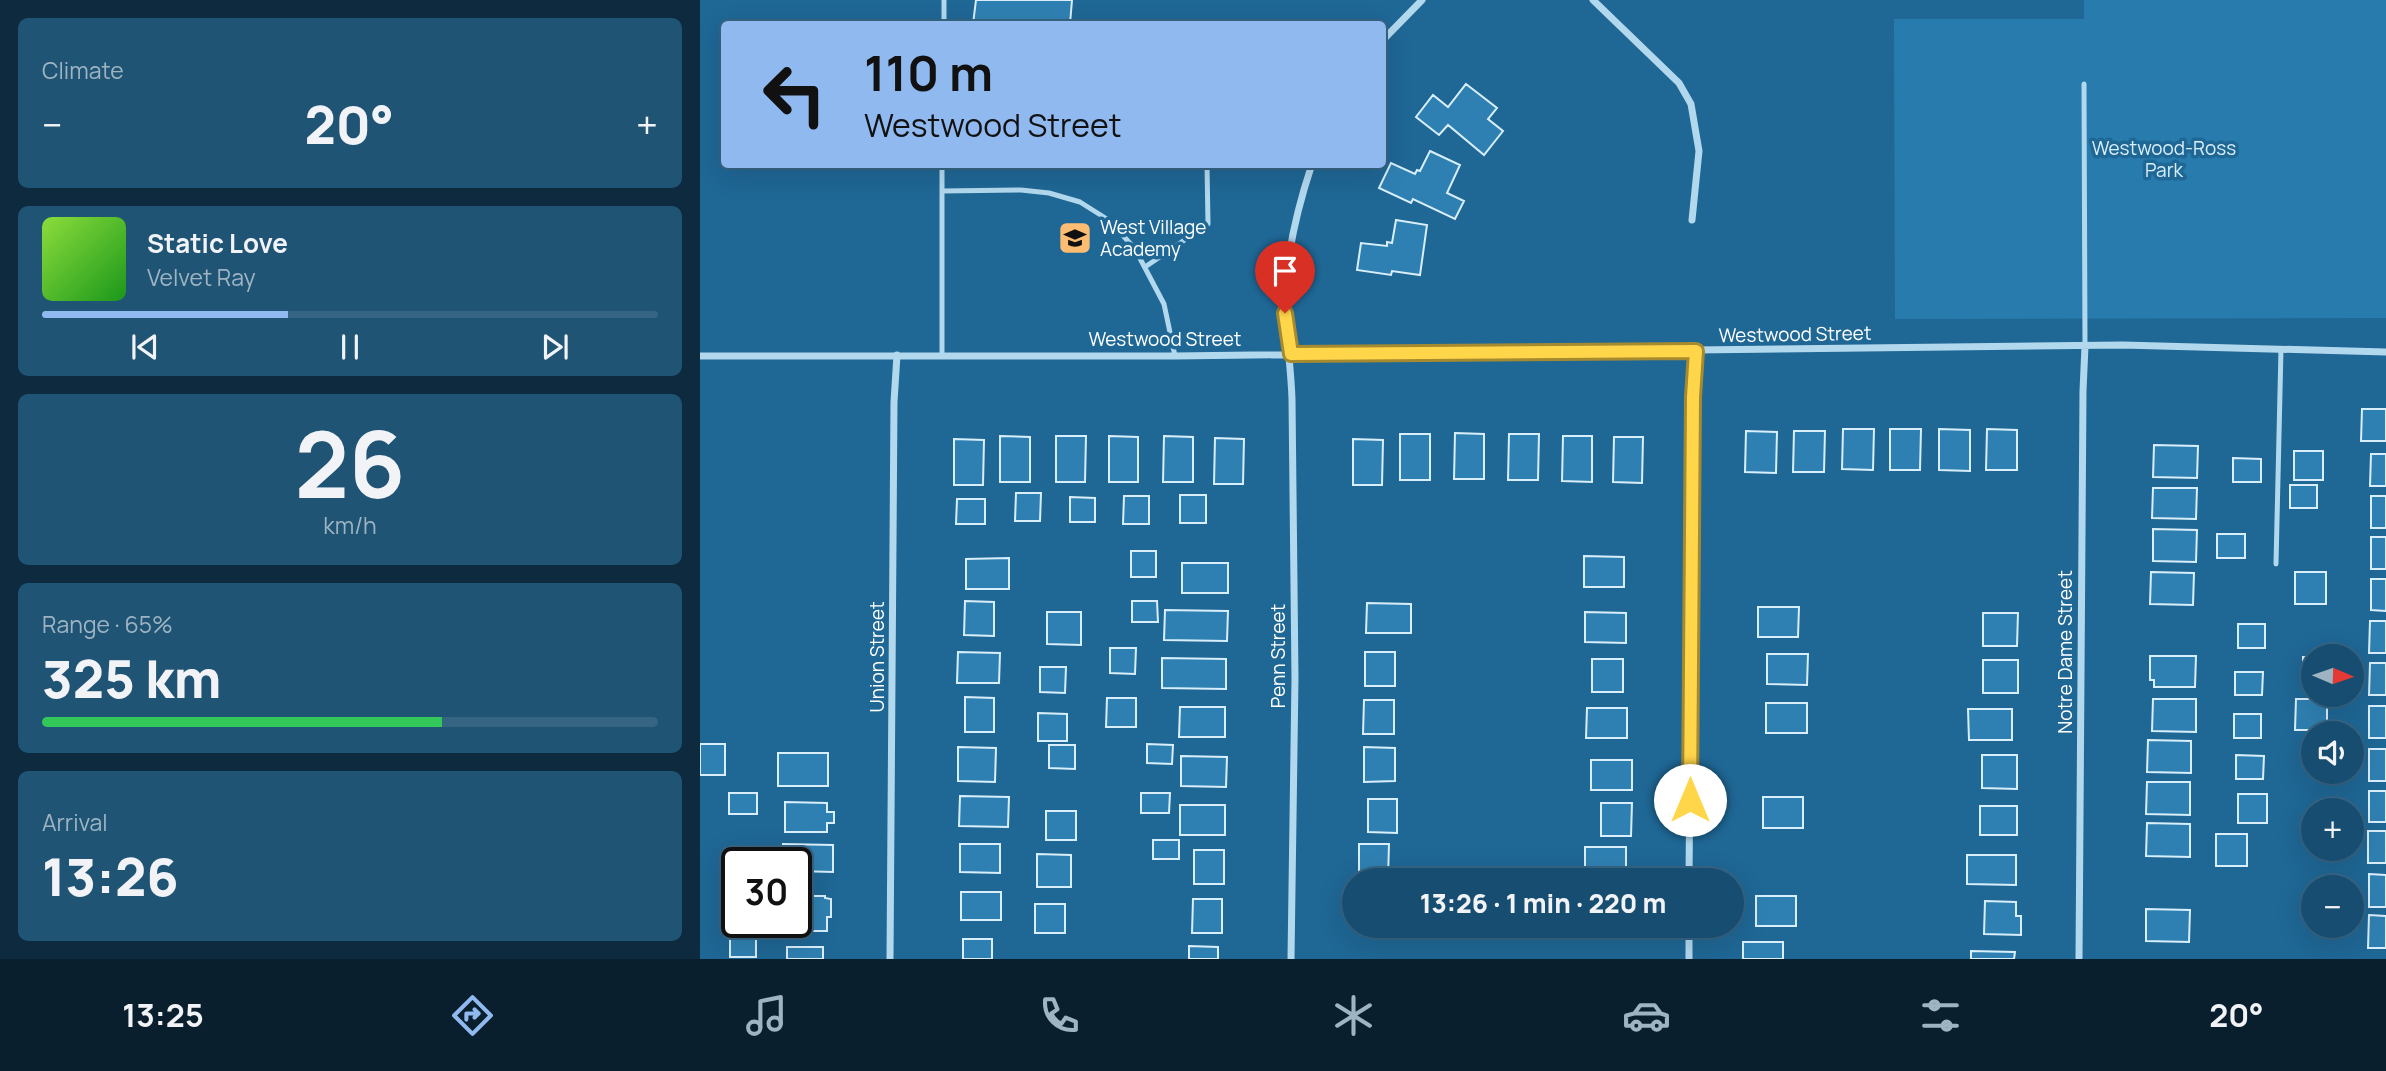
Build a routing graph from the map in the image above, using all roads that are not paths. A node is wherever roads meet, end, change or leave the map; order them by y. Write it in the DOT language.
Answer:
graph roads {
  1 [pos="944,0"];
  2 [pos="1422,0"];
  3 [pos="1593,0"];
  4 [pos="944,21"];
  5 [pos="1386,37"];
  6 [pos="2084,84"];
  7 [pos="942,168"];
  8 [pos="1207,168"];
  9 [pos="1311,168"];
  10 [pos="942,191"];
  11 [pos="1692,220"];
  12 [pos="1145,267"];
  13 [pos="2085,346"];
  14 [pos="2281,349"];
  15 [pos="1696,351"];
  16 [pos="2386,352"];
  17 [pos="1291,354"];
  18 [pos="897,355"];
  19 [pos="943,355"];
  20 [pos="700,356"];
  21 [pos="1175,356"];
  22 [pos="2276,564"];
  23 [pos="1689,868"];
  24 [pos="1689,938"];
  25 [pos="890,959"];
  26 [pos="1291,959"];
  27 [pos="1689,959"];
  28 [pos="2079,959"];
  1 -- 4 [label="lane"];
  2 -- 5 [label="street"];
  3 -- 11 [label="street"];
  6 -- 13 [label="lane"];
  7 -- 10 [label="lane"];
  8 -- 12 [label="lane"];
  9 -- 17 [label="street, Penn Street"];
  10 -- 12 [label="lane"];
  10 -- 19 [label="lane"];
  12 -- 21 [label="lane"];
  13 -- 14 [label="street, Westwood Street"];
  13 -- 15 [label="street, Westwood Street"];
  13 -- 28 [label="street, Notre Dame Street"];
  14 -- 16 [label="street, Westwood Street"];
  14 -- 22 [label="lane"];
  15 -- 17 [label="street, Westwood Street"];
  15 -- 23 [label="street"];
  17 -- 21 [label="street, Westwood Street"];
  17 -- 26 [label="street, Penn Street"];
  18 -- 19 [label="street, Westwood Street"];
  18 -- 20 [label="street, Westwood Street"];
  18 -- 25 [label="street, Union Street"];
  19 -- 21 [label="street, Westwood Street"];
  24 -- 27 [label="street"];
}
